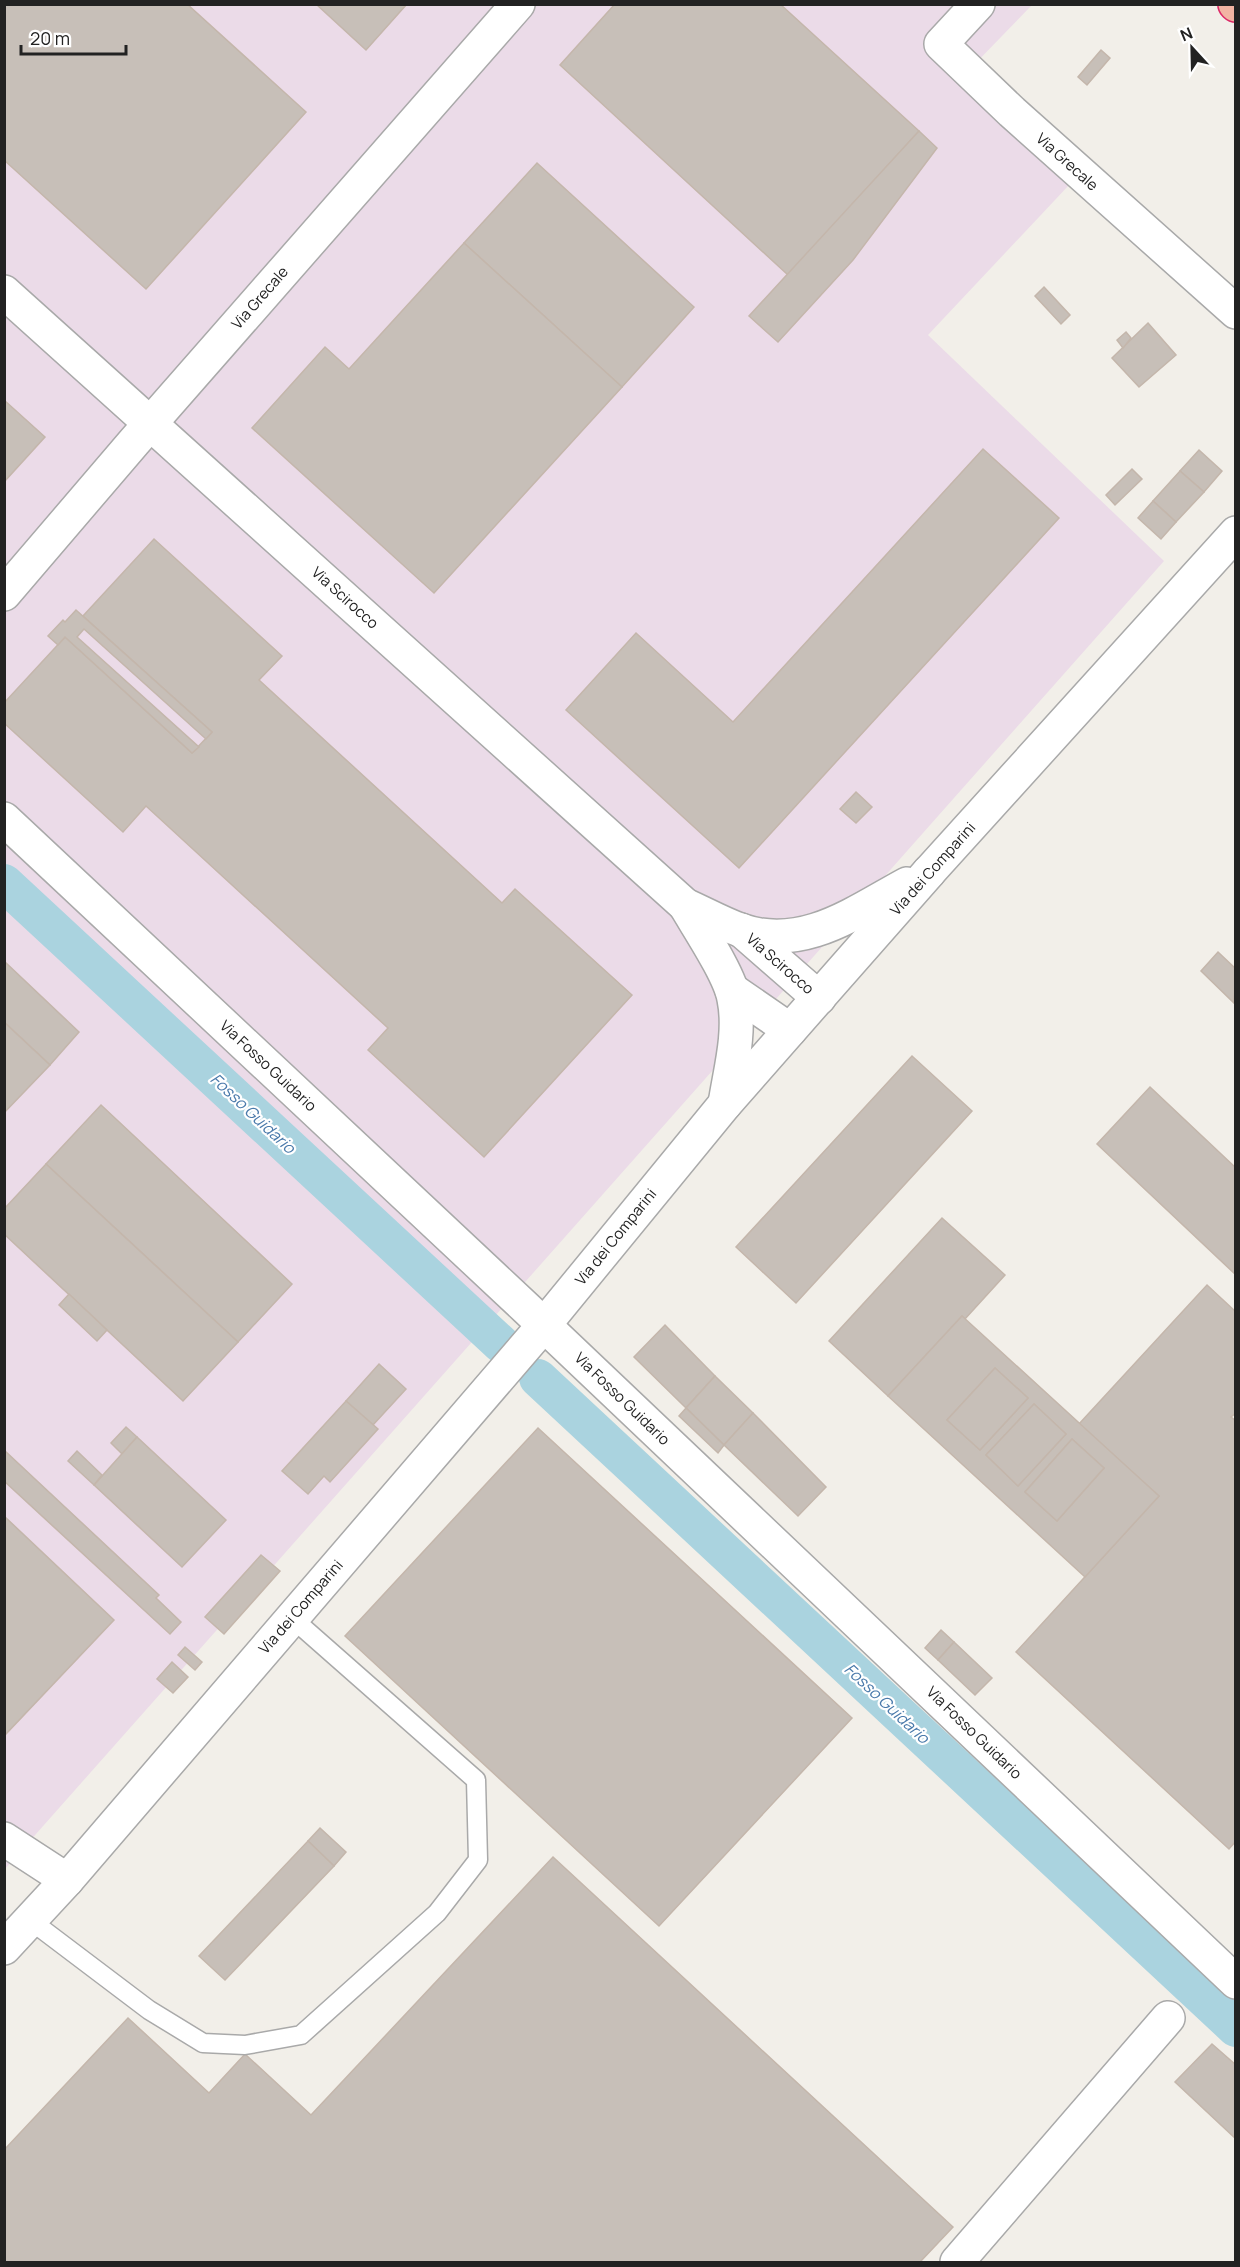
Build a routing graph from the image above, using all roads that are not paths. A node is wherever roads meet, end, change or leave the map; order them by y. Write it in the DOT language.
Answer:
graph roads {
  1 [pos="518,4"];
  2 [pos="978,4"];
  3 [pos="4,292"];
  4 [pos="1236,312"];
  5 [pos="150,423"];
  6 [pos="1236,533"];
  7 [pos="4,594"];
  8 [pos="4,819"];
  9 [pos="929,872"];
  10 [pos="685,905"];
  11 [pos="741,930"];
  12 [pos="732,990"];
  13 [pos="819,998"];
  14 [pos="790,1030"];
  15 [pos="725,1104"];
  16 [pos="544,1325"];
  17 [pos="292,1618"];
  18 [pos="4,1839"];
  19 [pos="67,1880"];
  20 [pos="30,1920"];
  21 [pos="4,1948"];
  22 [pos="1236,1982"];
  23 [pos="1168,2018"];
  24 [pos="957,2262"];
  1 -- 5 [label="street, Via Grecale"];
  2 -- 4 [label="street, Via Grecale"];
  3 -- 5 [label="street, Via Scirocco"];
  5 -- 7 [label="street, Via Grecale"];
  5 -- 10 [label="street, Via Scirocco"];
  6 -- 9 [label="street, Via dei Comparini"];
  8 -- 16 [label="street, Via Fosso Guidario"];
  9 -- 11 [label="street, Via Scirocco"];
  9 -- 13 [label="street, Via dei Comparini"];
  10 -- 11 [label="street, Via Scirocco"];
  10 -- 12 [label="street, Via Scirocco"];
  11 -- 13 [label="street, Via Scirocco"];
  12 -- 14 [label="street, Via Scirocco"];
  12 -- 15 [label="street, Via Scirocco"];
  13 -- 14 [label="street, Via dei Comparini"];
  14 -- 15 [label="street, Via dei Comparini"];
  15 -- 16 [label="street, Via dei Comparini"];
  16 -- 17 [label="street, Via dei Comparini"];
  16 -- 22 [label="street, Via Fosso Guidario"];
  17 -- 19 [label="street, Via dei Comparini"];
  17 -- 20 [label="lane"];
  18 -- 19 [label="street"];
  19 -- 20 [label="street, Via dei Comparini"];
  20 -- 21 [label="street, Via dei Comparini"];
  23 -- 24 [label="street"];
}
